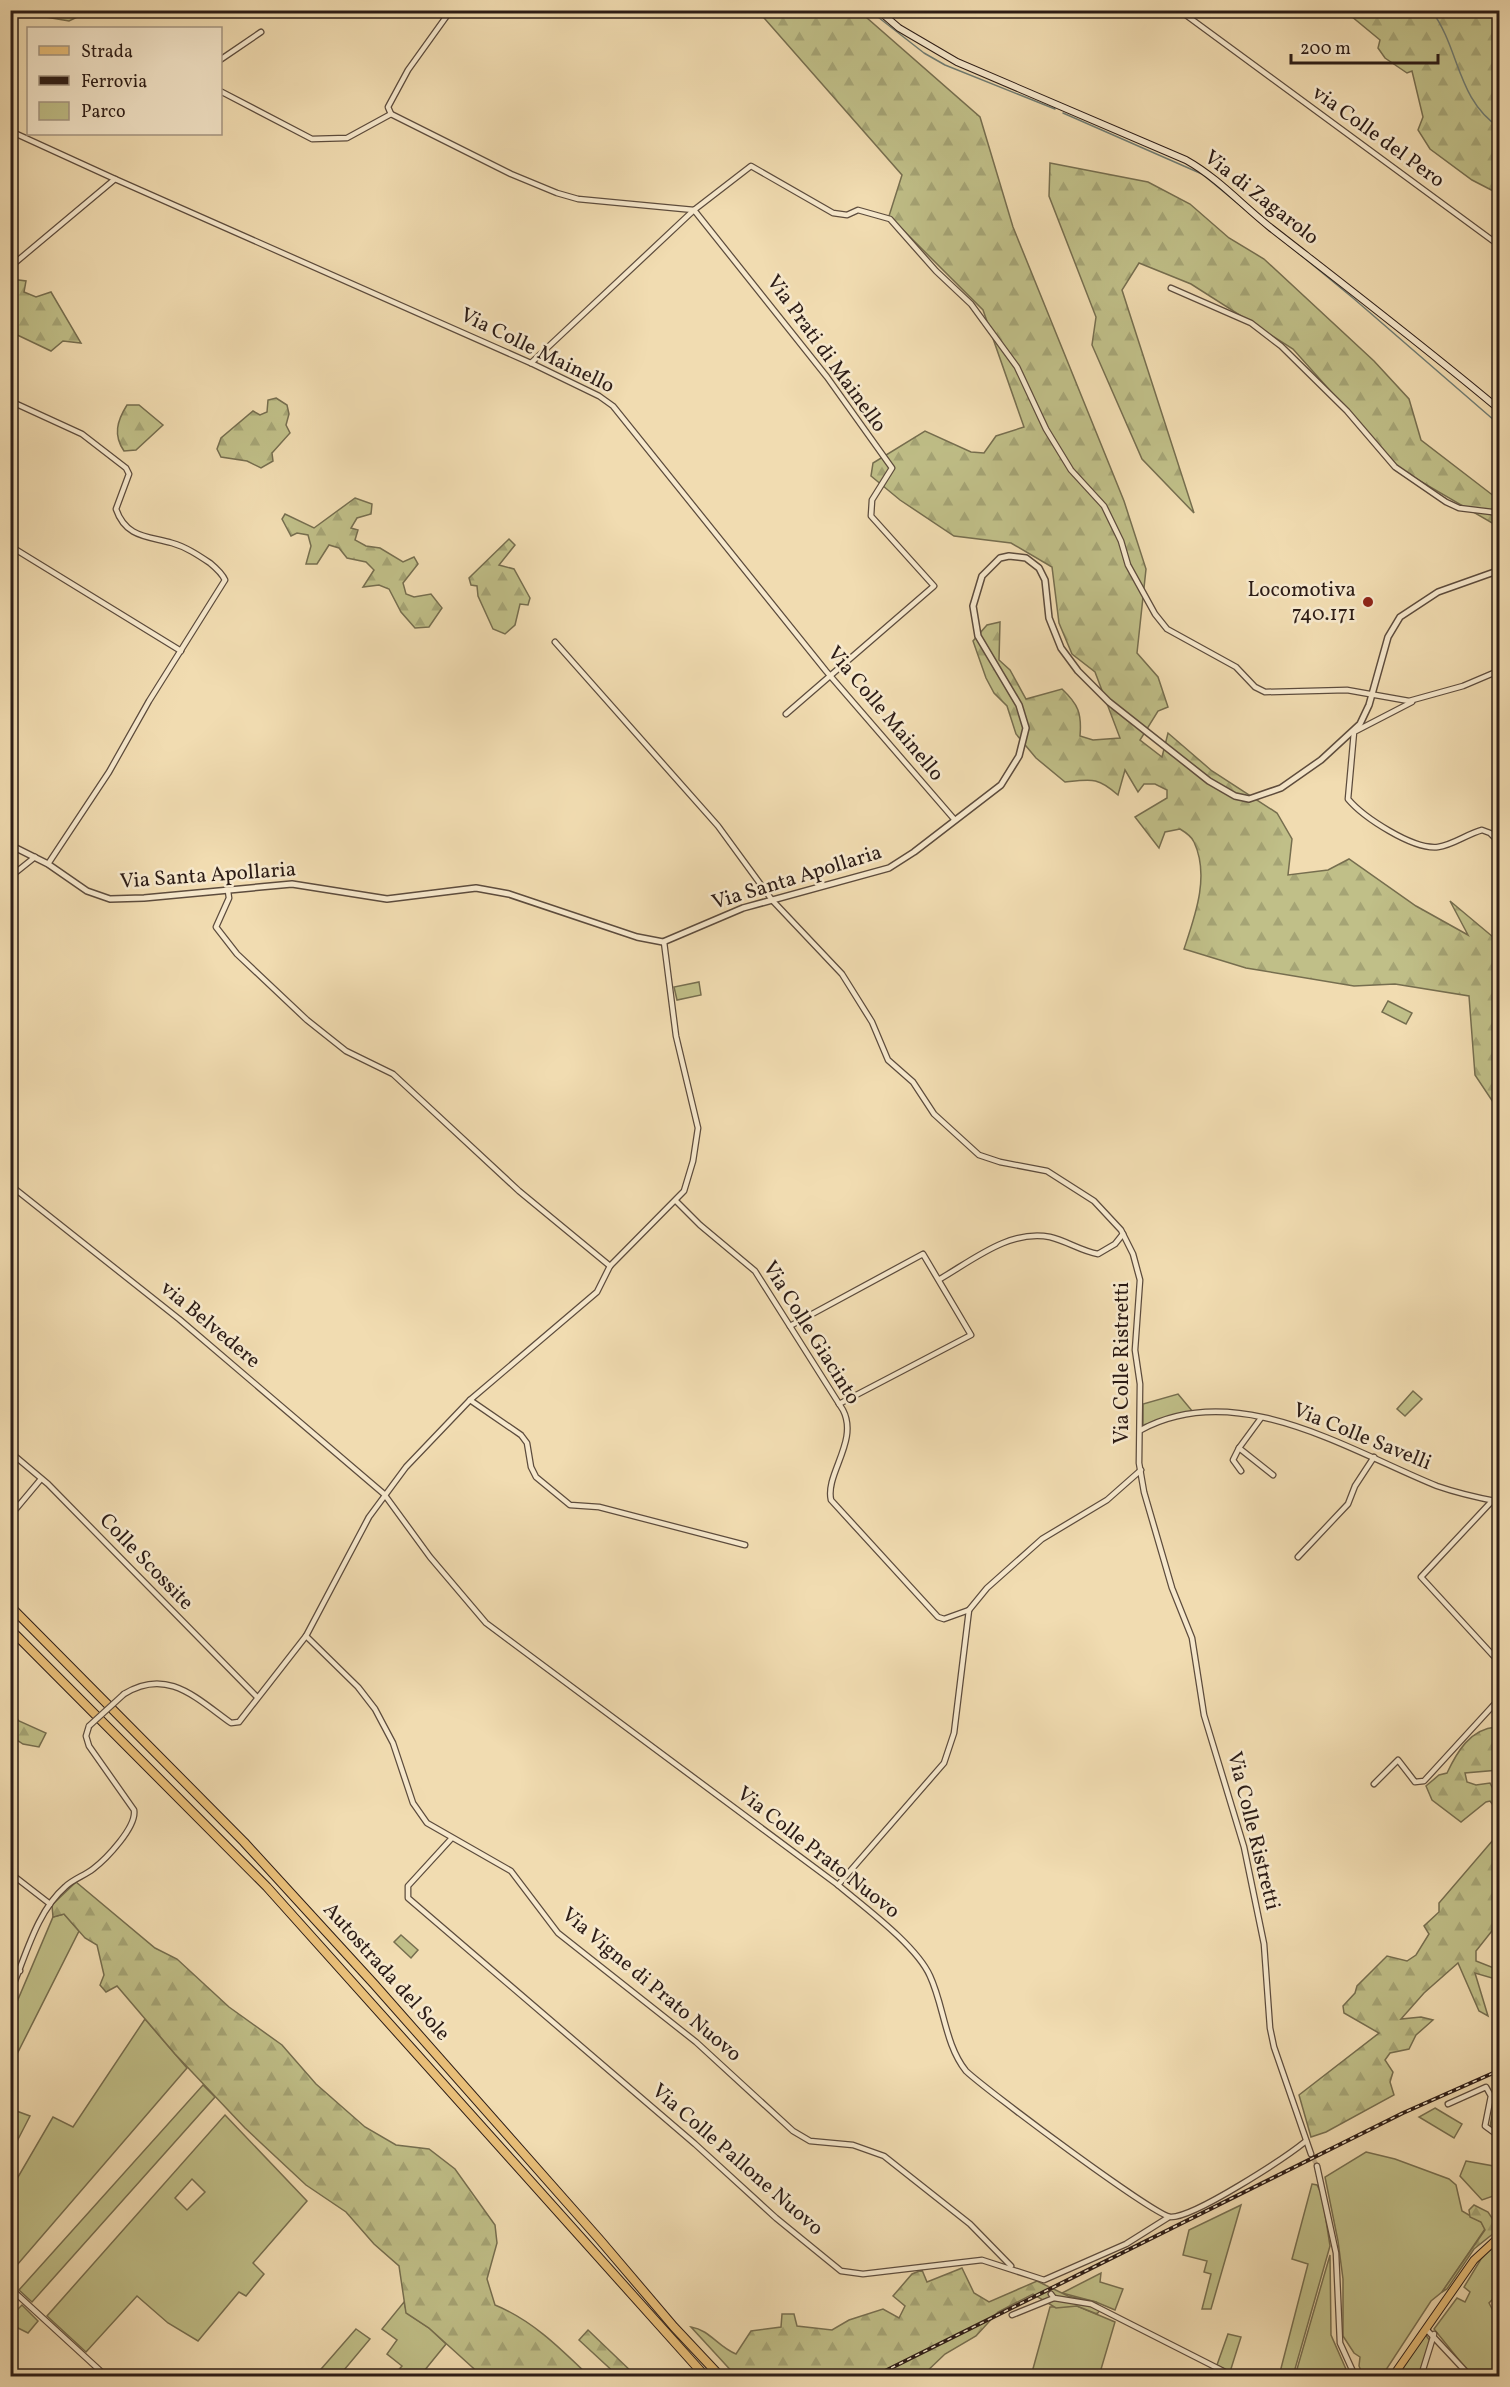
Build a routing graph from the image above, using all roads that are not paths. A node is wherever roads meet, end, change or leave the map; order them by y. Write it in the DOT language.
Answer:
graph roads {
  1 [pos="451,10"];
  2 [pos="878,10"];
  3 [pos="1179,10"];
  4 [pos="261,32"];
  5 [pos="222,59"];
  6 [pos="222,92"];
  7 [pos="391,114"];
  8 [pos="10,131"];
  9 [pos="115,179"];
  10 [pos="694,210"];
  11 [pos="1500,246"];
  12 [pos="10,267"];
  13 [pos="1171,288"];
  14 [pos="531,363"];
  15 [pos="10,401"];
  16 [pos="1500,410"];
  17 [pos="1500,513"];
  18 [pos="10,546"];
  19 [pos="1500,570"];
  20 [pos="555,642"];
  21 [pos="181,651"];
  22 [pos="1496,672"];
  23 [pos="831,676"];
  24 [pos="1371,694"];
  25 [pos="1430,696"];
  26 [pos="786,714"];
  27 [pos="1354,732"];
  28 [pos="954,819"];
  29 [pos="1500,843"];
  30 [pos="10,845"];
  31 [pos="35,857"];
  32 [pos="48,864"];
  33 [pos="10,877"];
  34 [pos="228,891"];
  35 [pos="772,900"];
  36 [pos="664,942"];
  37 [pos="10,1185"];
  38 [pos="676,1201"];
  39 [pos="1123,1234"];
  40 [pos="610,1266"];
  41 [pos="940,1279"];
  42 [pos="790,1326"];
  43 [pos="470,1400"];
  44 [pos="839,1404"];
  45 [pos="1261,1418"];
  46 [pos="1140,1431"];
  47 [pos="1239,1448"];
  48 [pos="10,1452"];
  49 [pos="1374,1457"];
  50 [pos="1141,1470"];
  51 [pos="1241,1471"];
  52 [pos="1273,1475"];
  53 [pos="41,1479"];
  54 [pos="384,1494"];
  55 [pos="1492,1501"];
  56 [pos="1500,1502"];
  57 [pos="10,1516"];
  58 [pos="745,1545"];
  59 [pos="1298,1557"];
  60 [pos="10,1606"];
  61 [pos="969,1610"];
  62 [pos="10,1629"];
  63 [pos="306,1636"];
  64 [pos="1500,1663"];
  65 [pos="257,1697"];
  66 [pos="1500,1698"];
  67 [pos="1374,1784"];
  68 [pos="451,1839"];
  69 [pos="10,1873"];
  70 [pos="838,1885"];
  71 [pos="50,1904"];
  72 [pos="10,1966"];
  73 [pos="20,1971"];
  74 [pos="10,1994"];
  75 [pos="1448,2104"];
  76 [pos="1500,2137"];
  77 [pos="1306,2141"];
  78 [pos="1311,2154"];
  79 [pos="1317,2166"];
  80 [pos="1168,2217"];
  81 [pos="1500,2236"];
  82 [pos="1012,2269"];
  83 [pos="1044,2280"];
  84 [pos="1048,2287"];
  85 [pos="10,2288"];
  86 [pos="1012,2315"];
  87 [pos="1426,2329"];
  88 [pos="1434,2334"];
  89 [pos="106,2376"];
  90 [pos="705,2376"];
  91 [pos="720,2376"];
  92 [pos="1233,2376"];
  93 [pos="1355,2376"];
  94 [pos="1393,2376"];
  95 [pos="1421,2376"];
  96 [pos="1470,2376"];
  1 -- 7 [label="street"];
  2 -- 16 [label="main road, Via di Zagarolo"];
  3 -- 11 [label="street, via Colle del Pero"];
  4 -- 5 [label="street"];
  6 -- 7 [label="street"];
  7 -- 10 [label="street"];
  8 -- 9 [label="street, Via Colle Mainello"];
  9 -- 12 [label="street"];
  9 -- 14 [label="street, Via Colle Mainello"];
  10 -- 14 [label="street"];
  10 -- 23 [label="street, Via Prati di Mainello"];
  10 -- 24 [label="street"];
  13 -- 17 [label="street"];
  14 -- 23 [label="street, Via Colle Mainello"];
  15 -- 21 [label="street"];
  18 -- 21 [label="street"];
  19 -- 24 [label="street, Via Santa Apollaria"];
  20 -- 35 [label="street, Via Colle Ristretti"];
  21 -- 32 [label="street"];
  22 -- 25 [label="street"];
  23 -- 26 [label="street"];
  23 -- 28 [label="street, Via Colle Mainello"];
  24 -- 25 [label="street"];
  24 -- 27 [label="street, Via Santa Apollaria"];
  25 -- 27 [label="street"];
  27 -- 28 [label="street, Via Santa Apollaria"];
  27 -- 29 [label="street"];
  28 -- 35 [label="street, Via Santa Apollaria"];
  30 -- 31 [label="street, Via Santa Apollaria"];
  31 -- 32 [label="street, Via Santa Apollaria"];
  31 -- 33 [label="street"];
  32 -- 34 [label="street, Via Santa Apollaria"];
  34 -- 36 [label="street, Via Santa Apollaria"];
  34 -- 40 [label="street"];
  35 -- 36 [label="street, Via Santa Apollaria"];
  35 -- 39 [label="street, Via Colle Ristretti"];
  36 -- 38 [label="street"];
  37 -- 54 [label="street, via Belvedere"];
  38 -- 40 [label="street"];
  38 -- 42 [label="street, Via Colle Giacinto"];
  39 -- 41 [label="street"];
  39 -- 46 [label="street, Via Colle Ristretti"];
  40 -- 43 [label="street"];
  41 -- 42 [label="street"];
  41 -- 44 [label="street"];
  42 -- 44 [label="street, Via Colle Giacinto"];
  43 -- 54 [label="street"];
  43 -- 58 [label="street"];
  44 -- 61 [label="street, Via Colle Giacinto"];
  45 -- 46 [label="street, Via Colle Savelli"];
  45 -- 47 [label="street"];
  45 -- 49 [label="street, Via Colle Savelli"];
  46 -- 50 [label="street, Via Colle Ristretti"];
  47 -- 51 [label="street"];
  47 -- 52 [label="street"];
  48 -- 53 [label="street, Colle Scossite"];
  49 -- 55 [label="street, Via Colle Savelli"];
  49 -- 59 [label="street"];
  50 -- 61 [label="street"];
  50 -- 77 [label="street, Via Colle Ristretti"];
  53 -- 57 [label="street"];
  53 -- 65 [label="street, Colle Scossite"];
  54 -- 63 [label="street"];
  54 -- 70 [label="street, Via Colle Prato Nuovo"];
  55 -- 56 [label="street, Via Colle Savelli"];
  55 -- 64 [label="street"];
  60 -- 91 [label="highway, Autostrada del Sole"];
  61 -- 70 [label="street"];
  62 -- 90 [label="highway, Autostrada del Sole"];
  63 -- 65 [label="street"];
  63 -- 68 [label="street, Via Vigne di Prato Nuovo"];
  65 -- 71 [label="street, bridge"];
  66 -- 67 [label="street"];
  68 -- 82 [label="street, Via Vigne di Prato Nuovo"];
  68 -- 82 [label="street, Via Colle Pallone Nuovo"];
  69 -- 71 [label="street"];
  70 -- 80 [label="street, Via Colle Prato Nuovo"];
  71 -- 73 [label="street"];
  72 -- 73 [label="street"];
  73 -- 74 [label="street"];
  75 -- 76 [label="street"];
  77 -- 78 [label="street, Via Colle Ristretti"];
  77 -- 80 [label="street"];
  79 -- 93 [label="street"];
  80 -- 83 [label="street"];
  81 -- 87 [label="main road"];
  82 -- 83 [label="street, Via Colle Pallone Nuovo"];
  83 -- 84 [label="street"];
  85 -- 89 [label="street"];
  86 -- 92 [label="street"];
  87 -- 88 [label="street"];
  87 -- 94 [label="main road"];
  88 -- 95 [label="street"];
  88 -- 96 [label="street"];
}
